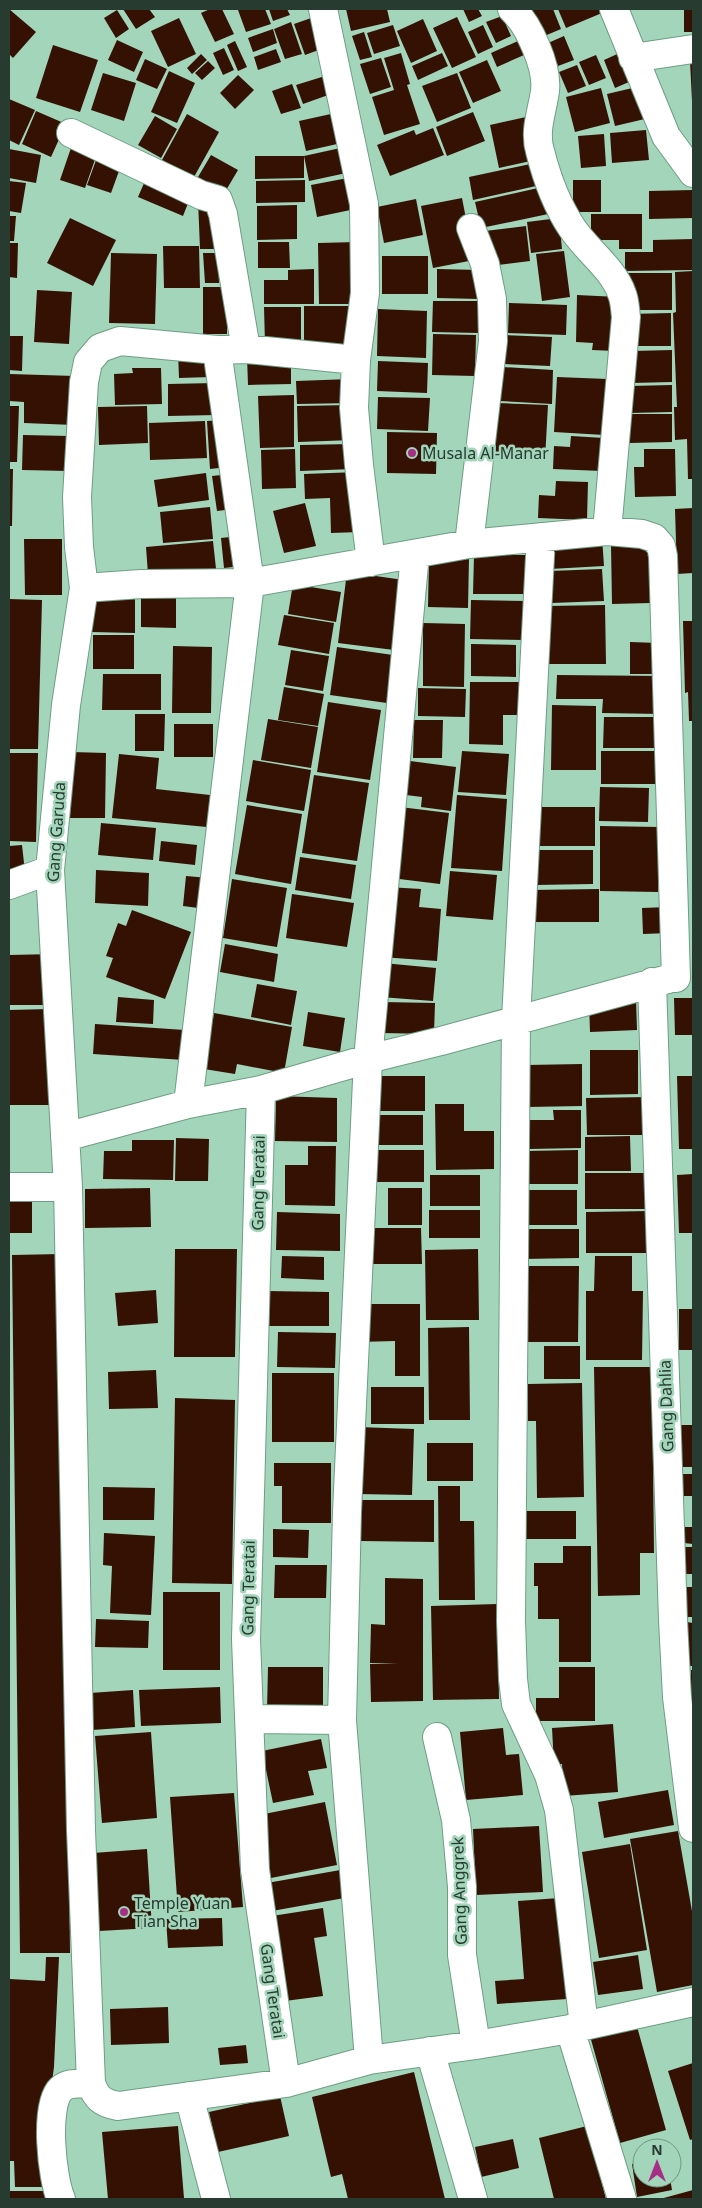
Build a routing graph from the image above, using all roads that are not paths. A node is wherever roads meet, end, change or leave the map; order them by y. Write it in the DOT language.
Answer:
graph roads {
  1 [pos="323,9"];
  2 [pos="512,9"];
  3 [pos="614,9"];
  4 [pos="693,49"];
  5 [pos="633,58"];
  6 [pos="71,132"];
  7 [pos="693,173"];
  8 [pos="471,228"];
  9 [pos="246,349"];
  10 [pos="217,350"];
  11 [pos="356,360"];
  12 [pos="607,531"];
  13 [pos="541,537"];
  14 [pos="469,544"];
  15 [pos="415,554"];
  16 [pos="371,562"];
  17 [pos="250,583"];
  18 [pos="84,588"];
  19 [pos="50,870"];
  20 [pos="9,885"];
  21 [pos="674,978"];
  22 [pos="516,1020"];
  23 [pos="368,1059"];
  24 [pos="260,1090"];
  25 [pos="188,1104"];
  26 [pos="66,1137"];
  27 [pos="9,1187"];
  28 [pos="68,1187"];
  29 [pos="249,1719"];
  30 [pos="342,1720"];
  31 [pos="437,1737"];
  32 [pos="693,1828"];
  33 [pos="693,2002"];
  34 [pos="577,2027"];
  35 [pos="476,2046"];
  36 [pos="430,2051"];
  37 [pos="369,2060"];
  38 [pos="91,2083"];
  39 [pos="286,2084"];
  40 [pos="189,2096"];
  41 [pos="62,2199"];
  42 [pos="216,2199"];
  43 [pos="473,2199"];
  44 [pos="622,2199"];
  1 -- 11 [label="street"];
  2 -- 12 [label="street"];
  3 -- 5 [label="street"];
  4 -- 5 [label="street"];
  5 -- 7 [label="street"];
  6 -- 9 [label="street"];
  8 -- 14 [label="street"];
  9 -- 10 [label="street, Gang Garuda"];
  9 -- 11 [label="street, Gang Garuda"];
  10 -- 17 [label="street"];
  10 -- 18 [label="street, Gang Garuda"];
  11 -- 16 [label="street"];
  12 -- 13 [label="street"];
  12 -- 21 [label="street, Gang Dahlia"];
  13 -- 14 [label="street"];
  13 -- 22 [label="street"];
  14 -- 15 [label="street"];
  15 -- 16 [label="street"];
  15 -- 23 [label="street"];
  16 -- 17 [label="street"];
  17 -- 18 [label="street"];
  17 -- 25 [label="street"];
  18 -- 19 [label="street, Gang Garuda"];
  19 -- 20 [label="street"];
  19 -- 26 [label="street, Gang Garuda"];
  21 -- 22 [label="street"];
  21 -- 32 [label="street, Gang Dahlia"];
  22 -- 23 [label="street"];
  22 -- 34 [label="street"];
  23 -- 24 [label="street"];
  23 -- 30 [label="street"];
  24 -- 25 [label="street"];
  24 -- 29 [label="street, Gang Teratai"];
  25 -- 26 [label="street"];
  26 -- 28 [label="street, Gang Garuda"];
  27 -- 28 [label="street"];
  28 -- 38 [label="street, Gang Garuda"];
  29 -- 30 [label="street"];
  29 -- 39 [label="street, Gang Teratai"];
  30 -- 37 [label="street"];
  31 -- 35 [label="street, Gang Anggrek"];
  33 -- 34 [label="street"];
  34 -- 35 [label="street"];
  34 -- 44 [label="street"];
  35 -- 36 [label="street"];
  36 -- 37 [label="street"];
  36 -- 43 [label="street"];
  37 -- 39 [label="street"];
  38 -- 40 [label="street"];
  38 -- 41 [label="street"];
  39 -- 40 [label="street"];
  40 -- 42 [label="street"];
}
